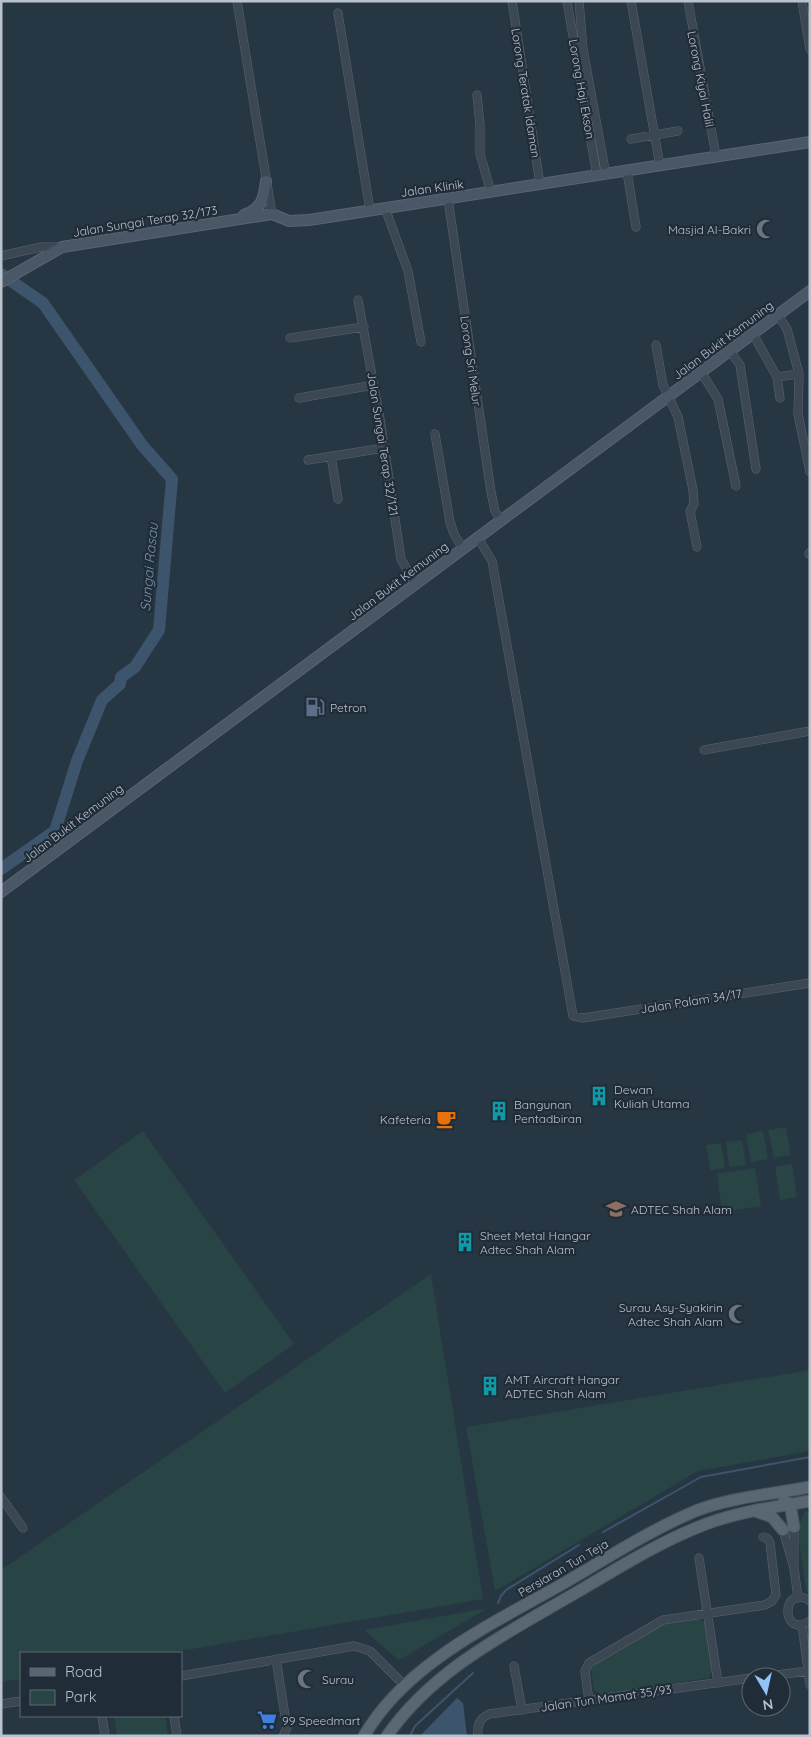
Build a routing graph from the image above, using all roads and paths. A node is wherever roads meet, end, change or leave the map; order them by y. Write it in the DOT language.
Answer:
graph roads {
  1 [pos="237,1"];
  2 [pos="512,1"];
  3 [pos="567,1"];
  4 [pos="579,1"];
  5 [pos="631,1"];
  6 [pos="688,1"];
  7 [pos="802,1"];
  8 [pos="338,13"];
  9 [pos="810,49"];
  10 [pos="477,95"];
  11 [pos="678,131"];
  12 [pos="653,135"];
  13 [pos="631,139"];
  14 [pos="810,142"];
  15 [pos="716,156"];
  16 [pos="660,166"];
  17 [pos="627,172"];
  18 [pos="602,175"];
  19 [pos="266,181"];
  20 [pos="540,184"];
  21 [pos="491,192"];
  22 [pos="448,198"];
  23 [pos="384,208"];
  24 [pos="370,210"];
  25 [pos="272,214"];
  26 [pos="217,223"];
  27 [pos="636,227"];
  28 [pos="62,247"];
  29 [pos="1,256"];
  30 [pos="1,282"];
  31 [pos="810,291"];
  32 [pos="358,300"];
  33 [pos="778,315"];
  34 [pos="364,327"];
  35 [pos="753,334"];
  36 [pos="290,338"];
  37 [pos="421,342"];
  38 [pos="656,345"];
  39 [pos="730,350"];
  40 [pos="701,372"];
  41 [pos="799,374"];
  42 [pos="777,377"];
  43 [pos="374,385"];
  44 [pos="668,397"];
  45 [pos="299,398"];
  46 [pos="780,398"];
  47 [pos="435,434"];
  48 [pos="384,448"];
  49 [pos="330,456"];
  50 [pos="308,460"];
  51 [pos="756,469"];
  52 [pos="810,472"];
  53 [pos="736,486"];
  54 [pos="338,499"];
  55 [pos="501,521"];
  56 [pos="478,538"];
  57 [pos="697,547"];
  58 [pos="463,548"];
  59 [pos="416,584"];
  60 [pos="810,731"];
  61 [pos="704,750"];
  62 [pos="1,892"];
  63 [pos="810,984"];
  64 [pos="810,1488"];
  65 [pos="1,1497"];
  66 [pos="784,1501"];
  67 [pos="810,1502"];
  68 [pos="753,1510"];
  69 [pos="23,1528"];
  70 [pos="788,1529"];
  71 [pos="763,1537"];
  72 [pos="699,1558"];
  73 [pos="798,1598"];
  74 [pos="810,1601"];
  75 [pos="707,1614"];
  76 [pos="806,1623"];
  77 [pos="276,1659"];
  78 [pos="514,1666"];
  79 [pos="808,1670"];
  80 [pos="791,1673"];
  81 [pos="182,1676"];
  82 [pos="741,1680"];
  83 [pos="718,1683"];
  84 [pos="810,1685"];
  85 [pos="405,1686"];
  86 [pos="20,1701"];
  87 [pos="589,1701"];
  88 [pos="1,1704"];
  89 [pos="522,1710"];
  90 [pos="102,1717"];
  91 [pos="174,1717"];
  92 [pos="364,1735"];
  93 [pos="106,1736"];
  94 [pos="178,1736"];
  95 [pos="283,1736"];
  96 [pos="386,1736"];
  97 [pos="478,1736"];
  1 -- 19 [label="street"];
  2 -- 20 [label="street, Lorong Teratak Idaman"];
  3 -- 18 [label="street, Lorong Haji Ekson"];
  4 -- 18 [label="street"];
  5 -- 12 [label="street"];
  6 -- 15 [label="street, Lorong Kiyai Halil"];
  7 -- 9 [label="street"];
  8 -- 24 [label="street"];
  10 -- 21 [label="street"];
  11 -- 12 [label="street"];
  12 -- 13 [label="street"];
  12 -- 16 [label="street"];
  14 -- 15 [label="main road, Jalan Klinik"];
  15 -- 16 [label="main road, Jalan Klinik"];
  16 -- 17 [label="main road, Jalan Klinik"];
  17 -- 18 [label="main road, Jalan Klinik"];
  17 -- 27 [label="street"];
  18 -- 20 [label="main road, Jalan Klinik"];
  19 -- 25 [label="street"];
  19 -- 26 [label="main road"];
  20 -- 21 [label="main road, Jalan Klinik"];
  21 -- 22 [label="main road, Jalan Klinik"];
  22 -- 23 [label="main road, Jalan Klinik"];
  22 -- 55 [label="street, Lorong Sri Melur"];
  23 -- 24 [label="main road, Jalan Klinik"];
  23 -- 37 [label="street"];
  24 -- 25 [label="main road, Jalan Klinik"];
  25 -- 26 [label="main road, Jalan Sungai Terap 32/173"];
  26 -- 28 [label="main road, Jalan Sungai Terap 32/173"];
  28 -- 29 [label="street"];
  28 -- 30 [label="main road, Jalan Sungai Terap 32/173"];
  31 -- 33 [label="main road, Jalan Bukit Kemuning"];
  32 -- 34 [label="street, Jalan Sungai Terap 32/121"];
  33 -- 35 [label="main road, Jalan Bukit Kemuning"];
  33 -- 41 [label="street"];
  34 -- 36 [label="street"];
  34 -- 43 [label="street, Jalan Sungai Terap 32/121"];
  35 -- 39 [label="main road, Jalan Bukit Kemuning"];
  35 -- 42 [label="street"];
  38 -- 44 [label="street"];
  39 -- 40 [label="main road, Jalan Bukit Kemuning"];
  39 -- 51 [label="street"];
  40 -- 44 [label="main road, Jalan Bukit Kemuning"];
  40 -- 53 [label="street"];
  41 -- 42 [label="street"];
  41 -- 52 [label="street"];
  42 -- 46 [label="street"];
  43 -- 45 [label="street"];
  43 -- 48 [label="street, Jalan Sungai Terap 32/121"];
  44 -- 55 [label="main road, Jalan Bukit Kemuning"];
  44 -- 57 [label="street"];
  47 -- 58 [label="street"];
  48 -- 49 [label="street"];
  48 -- 59 [label="street, Jalan Sungai Terap 32/121"];
  49 -- 50 [label="street"];
  49 -- 54 [label="street"];
  55 -- 56 [label="main road, Jalan Bukit Kemuning"];
  56 -- 58 [label="main road, Jalan Bukit Kemuning"];
  56 -- 63 [label="street, Jalan Palam 34/17"];
  58 -- 59 [label="main road, Jalan Bukit Kemuning"];
  59 -- 62 [label="main road, Jalan Bukit Kemuning"];
  60 -- 61 [label="street"];
  64 -- 66 [label="main road, Persiaran Tun Teja"];
  65 -- 69 [label="street"];
  66 -- 67 [label="main road, Persiaran Tun Teja"];
  66 -- 68 [label="main road, Persiaran Tun Teja"];
  66 -- 70 [label="main road"];
  66 -- 85 [label="main road, Persiaran Tun Teja"];
  67 -- 70 [label="main road"];
  68 -- 70 [label="main road"];
  68 -- 96 [label="main road, Persiaran Tun Teja"];
  70 -- 73 [label="street"];
  71 -- 75 [label="street"];
  72 -- 75 [label="street"];
  73 -- 74 [label="street"];
  73 -- 76 [label="street"];
  75 -- 83 [label="street"];
  75 -- 87 [label="street"];
  76 -- 79 [label="street"];
  77 -- 81 [label="street"];
  77 -- 85 [label="street"];
  77 -- 95 [label="street"];
  78 -- 89 [label="street"];
  79 -- 80 [label="street"];
  79 -- 84 [label="street"];
  82 -- 83 [label="street, Jalan Tun Mamat 35/93"];
  83 -- 87 [label="street, Jalan Tun Mamat 35/93"];
  85 -- 92 [label="main road, Persiaran Tun Teja"];
  86 -- 88 [label="street"];
  87 -- 89 [label="street, Jalan Tun Mamat 35/93"];
  89 -- 97 [label="street, Jalan Tun Mamat 35/93"];
  90 -- 93 [label="street"];
  91 -- 94 [label="street"];
}
